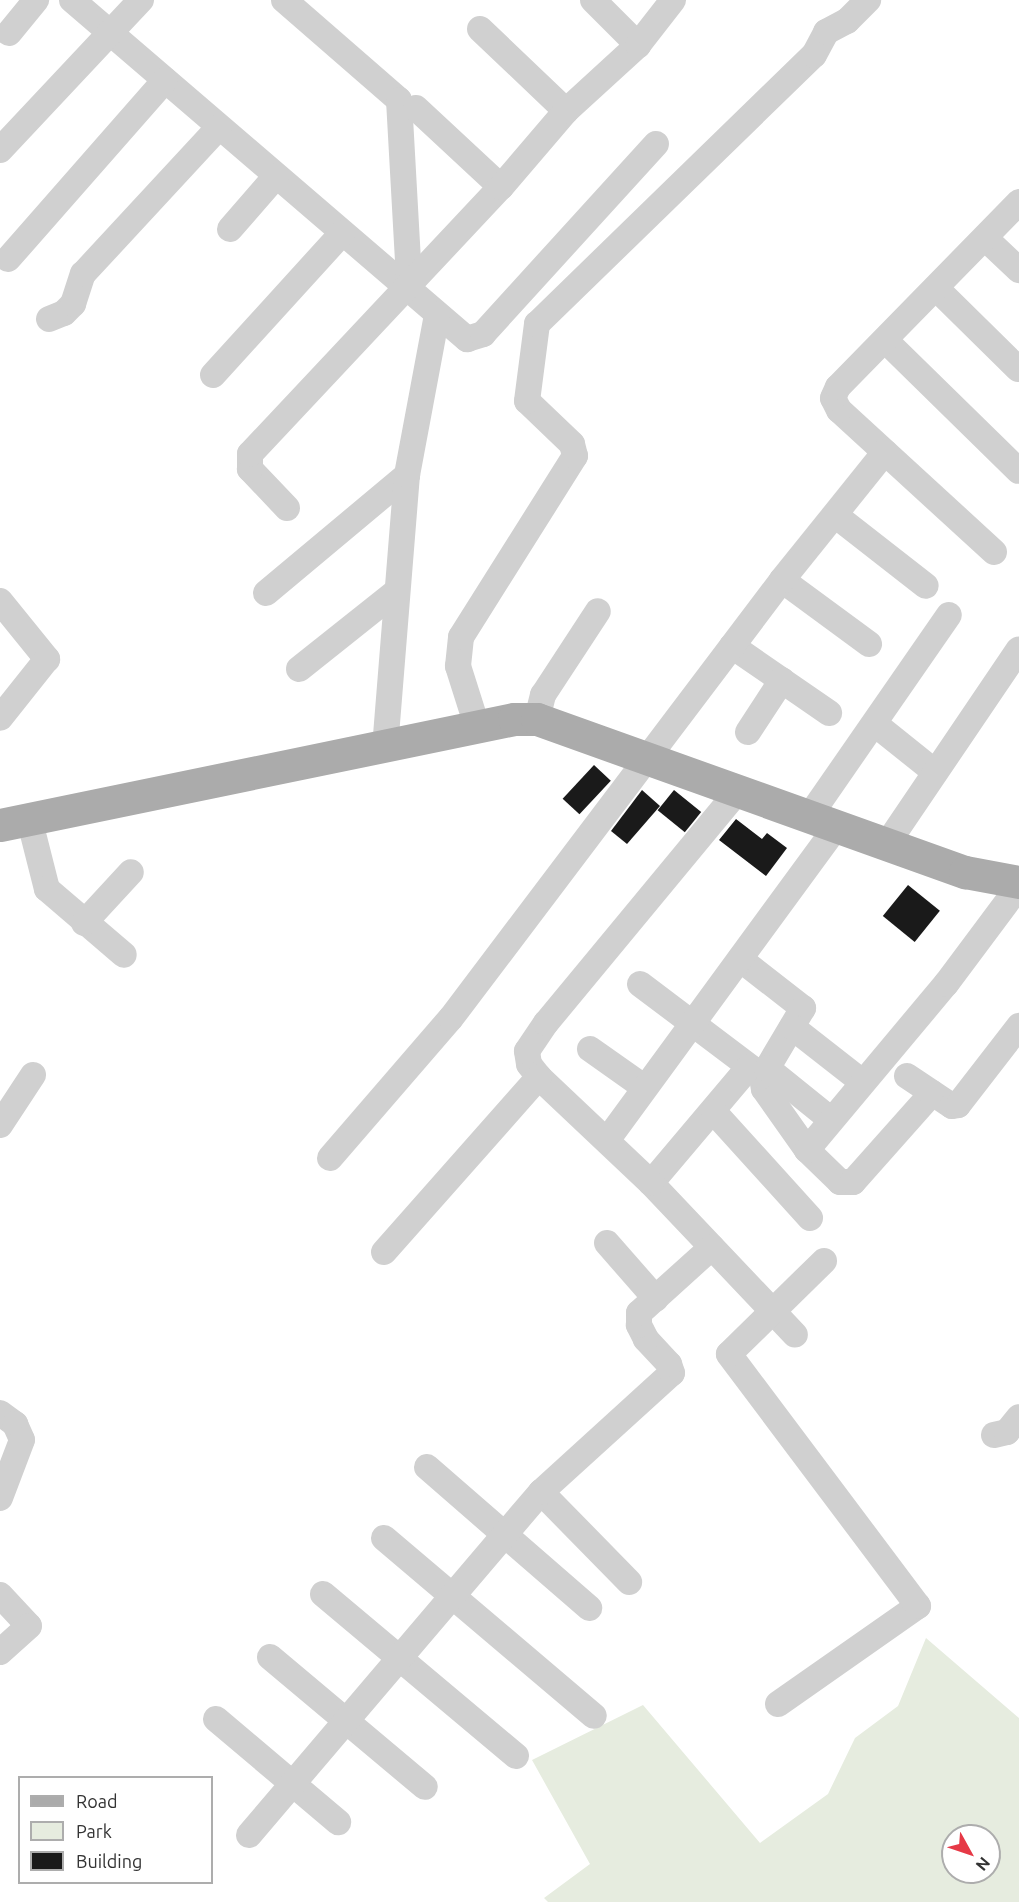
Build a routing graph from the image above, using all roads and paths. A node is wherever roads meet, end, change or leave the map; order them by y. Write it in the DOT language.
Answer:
graph roads {
  1 [pos="36,0"];
  2 [pos="72,0"];
  3 [pos="141,0"];
  4 [pos="284,0"];
  5 [pos="593,0"];
  6 [pos="672,0"];
  7 [pos="868,0"];
  8 [pos="480,29"];
  9 [pos="9,33"];
  10 [pos="112,35"];
  11 [pos="638,45"];
  12 [pos="165,80"];
  13 [pos="416,108"];
  14 [pos="566,111"];
  15 [pos="219,127"];
  16 [pos="656,144"];
  17 [pos="0,150"];
  18 [pos="276,176"];
  19 [pos="501,187"];
  20 [pos="1019,202"];
  21 [pos="230,229"];
  22 [pos="342,233"];
  23 [pos="985,238"];
  24 [pos="8,259"];
  25 [pos="1019,270"];
  26 [pos="406,284"];
  27 [pos="937,289"];
  28 [pos="437,315"];
  29 [pos="49,319"];
  30 [pos="885,340"];
  31 [pos="1018,369"];
  32 [pos="213,375"];
  33 [pos="885,452"];
  34 [pos="1019,471"];
  35 [pos="407,475"];
  36 [pos="287,508"];
  37 [pos="835,515"];
  38 [pos="994,552"];
  39 [pos="782,580"];
  40 [pos="926,586"];
  41 [pos="397,591"];
  42 [pos="266,593"];
  43 [pos="0,602"];
  44 [pos="598,611"];
  45 [pos="949,615"];
  46 [pos="869,644"];
  47 [pos="732,646"];
  48 [pos="1019,649"];
  49 [pos="299,669"];
  50 [pos="782,680"];
  51 [pos="829,712"];
  52 [pos="0,718"];
  53 [pos="537,719"];
  54 [pos="875,724"];
  55 [pos="477,726"];
  56 [pos="748,732"];
  57 [pos="385,748"];
  58 [pos="649,757"];
  59 [pos="935,772"];
  60 [pos="739,790"];
  61 [pos="824,819"];
  62 [pos="15,821"];
  63 [pos="887,844"];
  64 [pos="131,872"];
  65 [pos="1019,882"];
  66 [pos="1019,886"];
  67 [pos="84,923"];
  68 [pos="124,955"];
  69 [pos="740,959"];
  70 [pos="640,984"];
  71 [pos="692,1025"];
  72 [pos="1019,1026"];
  73 [pos="792,1027"];
  74 [pos="590,1049"];
  75 [pos="759,1071"];
  76 [pos="33,1075"];
  77 [pos="907,1076"];
  78 [pos="539,1077"];
  79 [pos="861,1081"];
  80 [pos="645,1088"];
  81 [pos="932,1093"];
  82 [pos="714,1112"];
  83 [pos="830,1119"];
  84 [pos="0,1125"];
  85 [pos="608,1139"];
  86 [pos="807,1150"];
  87 [pos="330,1158"];
  88 [pos="651,1183"];
  89 [pos="810,1218"];
  90 [pos="607,1243"];
  91 [pos="712,1247"];
  92 [pos="384,1252"];
  93 [pos="824,1261"];
  94 [pos="656,1299"];
  95 [pos="773,1311"];
  96 [pos="795,1335"];
  97 [pos="0,1413"];
  98 [pos="1019,1417"];
  99 [pos="994,1435"];
  100 [pos="427,1467"];
  101 [pos="541,1492"];
  102 [pos="0,1498"];
  103 [pos="506,1533"];
  104 [pos="384,1538"];
  105 [pos="629,1582"];
  106 [pos="323,1594"];
  107 [pos="0,1595"];
  108 [pos="452,1595"];
  109 [pos="589,1608"];
  110 [pos="0,1652"];
  111 [pos="400,1656"];
  112 [pos="270,1657"];
  113 [pos="778,1704"];
  114 [pos="594,1716"];
  115 [pos="216,1719"];
  116 [pos="345,1721"];
  117 [pos="516,1756"];
  118 [pos="292,1783"];
  119 [pos="425,1787"];
  120 [pos="338,1822"];
  121 [pos="249,1835"];
  1 -- 9 [label="street"];
  2 -- 10 [label="street"];
  3 -- 10 [label="street"];
  4 -- 26 [label="street"];
  5 -- 11 [label="street"];
  6 -- 11 [label="street"];
  7 -- 55 [label="street"];
  8 -- 14 [label="street"];
  10 -- 12 [label="street"];
  10 -- 17 [label="street"];
  11 -- 14 [label="street"];
  12 -- 15 [label="street"];
  12 -- 24 [label="street"];
  13 -- 19 [label="street"];
  14 -- 19 [label="street"];
  15 -- 18 [label="street"];
  15 -- 29 [label="street"];
  16 -- 28 [label="street"];
  18 -- 21 [label="street"];
  18 -- 22 [label="street"];
  19 -- 26 [label="street"];
  20 -- 23 [label="street"];
  22 -- 26 [label="street"];
  22 -- 32 [label="street"];
  23 -- 25 [label="street"];
  23 -- 27 [label="street"];
  26 -- 28 [label="street"];
  26 -- 36 [label="street"];
  27 -- 30 [label="street"];
  27 -- 31 [label="street"];
  28 -- 35 [label="street"];
  30 -- 33 [label="street"];
  30 -- 34 [label="street"];
  33 -- 37 [label="street"];
  33 -- 38 [label="street"];
  35 -- 41 [label="street"];
  35 -- 42 [label="street"];
  37 -- 39 [label="street"];
  37 -- 40 [label="street"];
  39 -- 46 [label="street"];
  39 -- 47 [label="street"];
  41 -- 49 [label="street"];
  41 -- 57 [label="street"];
  43 -- 52 [label="street"];
  44 -- 53 [label="street"];
  45 -- 54 [label="street"];
  47 -- 50 [label="street"];
  47 -- 58 [label="street"];
  48 -- 59 [label="street"];
  50 -- 51 [label="street"];
  50 -- 56 [label="street"];
  53 -- 55 [label="main road"];
  53 -- 58 [label="main road"];
  54 -- 59 [label="street"];
  54 -- 61 [label="street"];
  55 -- 57 [label="main road"];
  57 -- 62 [label="main road"];
  58 -- 60 [label="main road"];
  58 -- 87 [label="street"];
  59 -- 63 [label="street"];
  60 -- 61 [label="main road"];
  60 -- 78 [label="street"];
  61 -- 63 [label="main road"];
  61 -- 69 [label="street"];
  62 -- 67 [label="street"];
  63 -- 65 [label="main road"];
  64 -- 67 [label="street"];
  66 -- 79 [label="street"];
  67 -- 68 [label="street"];
  69 -- 71 [label="street"];
  69 -- 73 [label="street"];
  70 -- 71 [label="street"];
  71 -- 75 [label="street"];
  71 -- 80 [label="street"];
  72 -- 81 [label="street"];
  73 -- 75 [label="street"];
  73 -- 79 [label="street"];
  74 -- 80 [label="street"];
  75 -- 82 [label="street"];
  75 -- 83 [label="street"];
  75 -- 86 [label="street"];
  76 -- 84 [label="street"];
  77 -- 81 [label="street"];
  78 -- 85 [label="street"];
  78 -- 92 [label="street"];
  79 -- 83 [label="street"];
  80 -- 85 [label="street"];
  81 -- 86 [label="street"];
  82 -- 88 [label="street"];
  82 -- 89 [label="street"];
  83 -- 86 [label="street"];
  85 -- 88 [label="street"];
  88 -- 91 [label="street"];
  90 -- 94 [label="street"];
  91 -- 94 [label="street"];
  91 -- 95 [label="street"];
  93 -- 95 [label="street"];
  94 -- 101 [label="street"];
  95 -- 96 [label="street"];
  95 -- 113 [label="street"];
  97 -- 102 [label="street"];
  98 -- 99 [label="street"];
  100 -- 103 [label="street"];
  101 -- 103 [label="street"];
  101 -- 105 [label="street"];
  103 -- 108 [label="street"];
  103 -- 109 [label="street"];
  104 -- 108 [label="street"];
  106 -- 111 [label="street"];
  107 -- 110 [label="street"];
  108 -- 111 [label="street"];
  108 -- 114 [label="street"];
  111 -- 116 [label="street"];
  111 -- 117 [label="street"];
  112 -- 116 [label="street"];
  115 -- 118 [label="street"];
  116 -- 118 [label="street"];
  116 -- 119 [label="street"];
  118 -- 120 [label="street"];
  118 -- 121 [label="street"];
}
